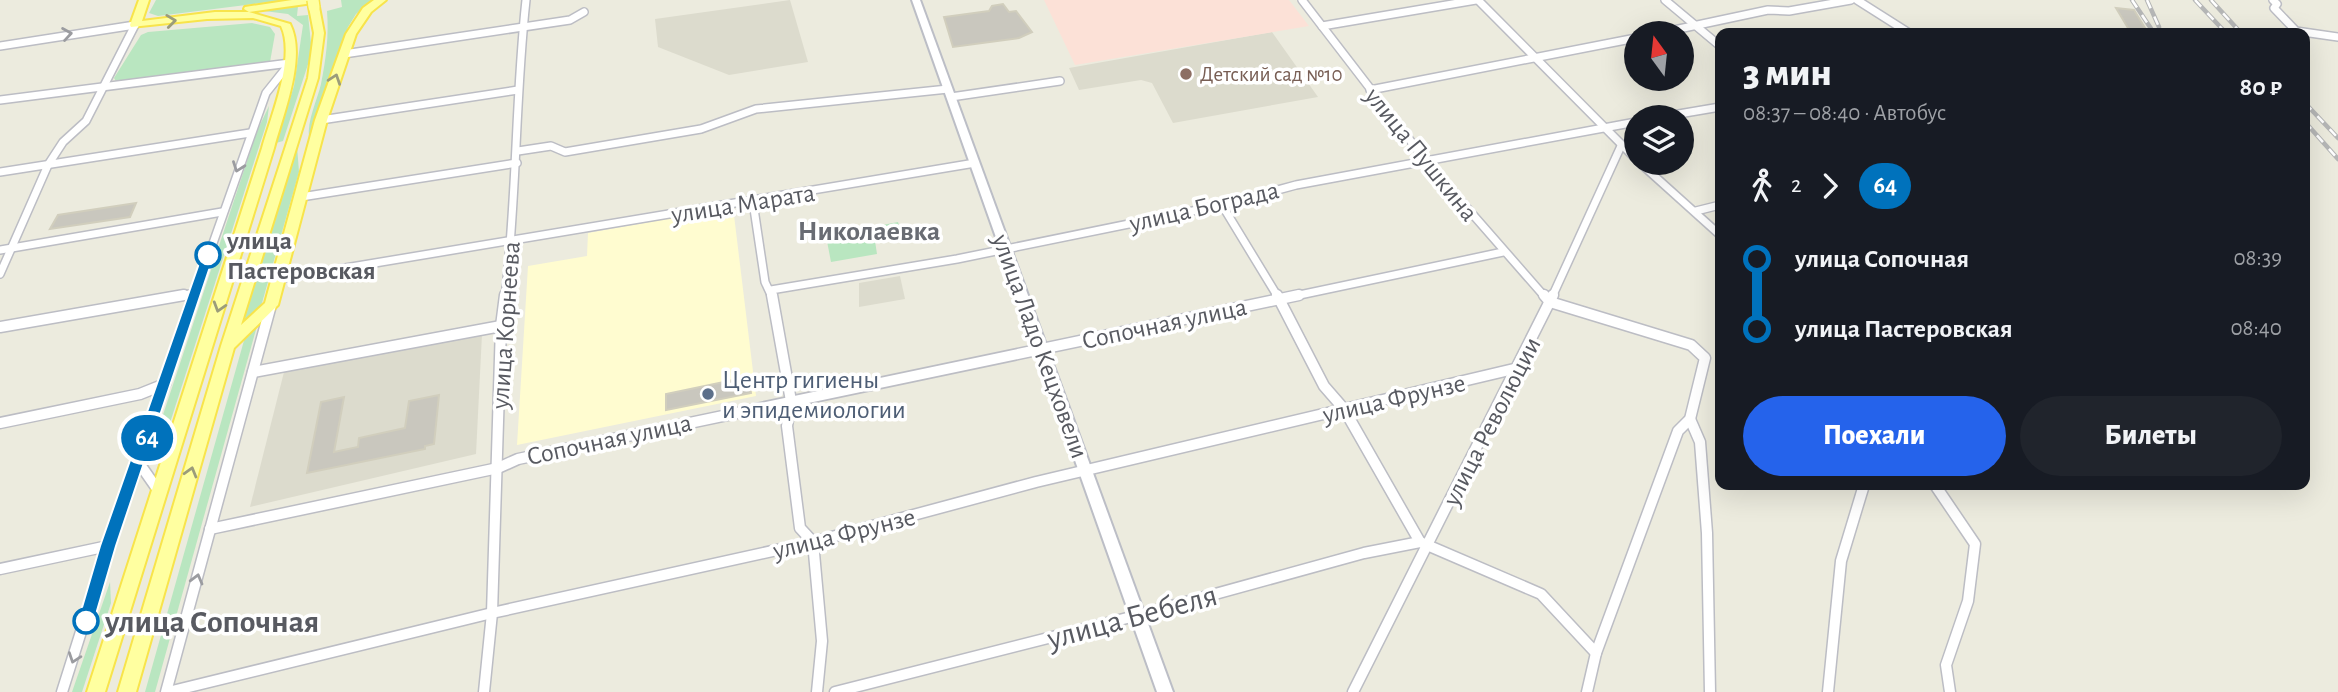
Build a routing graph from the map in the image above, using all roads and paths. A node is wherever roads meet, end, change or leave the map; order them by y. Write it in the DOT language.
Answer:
graph roads {
  1 [pos="144,0"];
  2 [pos="381,0"];
  3 [pos="526,0"];
  4 [pos="916,0"];
  5 [pos="1302,0"];
  6 [pos="1477,0"];
  7 [pos="1665,0"];
  8 [pos="1851,0"];
  9 [pos="1857,0"];
  10 [pos="2273,0"];
  11 [pos="313,2"];
  12 [pos="584,12"];
  13 [pos="207,16"];
  14 [pos="135,25"];
  15 [pos="1322,26"];
  16 [pos="1697,26"];
  17 [pos="1694,27"];
  18 [pos="522,28"];
  19 [pos="1901,28"];
  20 [pos="2293,28"];
  21 [pos="2310,33"];
  22 [pos="2338,37"];
  23 [pos="1624,40"];
  24 [pos="1715,42"];
  25 [pos="0,46"];
  26 [pos="344,54"];
  27 [pos="1536,58"];
  28 [pos="290,63"];
  29 [pos="1060,81"];
  30 [pos="103,86"];
  31 [pos="518,90"];
  32 [pos="1370,90"];
  33 [pos="950,93"];
  34 [pos="0,100"];
  35 [pos="1715,108"];
  36 [pos="1694,111"];
  37 [pos="302,114"];
  38 [pos="321,120"];
  39 [pos="1624,124"];
  40 [pos="1602,128"];
  41 [pos="250,133"];
  42 [pos="1621,146"];
  43 [pos="1624,149"];
  44 [pos="518,151"];
  45 [pos="1426,161"];
  46 [pos="516,163"];
  47 [pos="975,163"];
  48 [pos="48,165"];
  49 [pos="307,167"];
  50 [pos="0,172"];
  51 [pos="1654,175"];
  52 [pos="301,197"];
  53 [pos="753,202"];
  54 [pos="1222,205"];
  55 [pos="1715,206"];
  56 [pos="1696,211"];
  57 [pos="222,212"];
  58 [pos="1715,230"];
  59 [pos="511,240"];
  60 [pos="14,247"];
  61 [pos="1006,248"];
  62 [pos="0,250"];
  63 [pos="1503,252"];
  64 [pos="0,274"];
  65 [pos="279,279"];
  66 [pos="771,290"];
  67 [pos="195,293"];
  68 [pos="1278,299"];
  69 [pos="1549,302"];
  70 [pos="271,305"];
  71 [pos="501,326"];
  72 [pos="0,327"];
  73 [pos="228,346"];
  74 [pos="1042,349"];
  75 [pos="1518,369"];
  76 [pos="253,372"];
  77 [pos="165,384"];
  78 [pos="791,401"];
  79 [pos="1344,409"];
  80 [pos="1690,419"];
  81 [pos="0,423"];
  82 [pos="139,463"];
  83 [pos="498,468"];
  84 [pos="1087,471"];
  85 [pos="1862,490"];
  86 [pos="1938,490"];
  87 [pos="161,494"];
  88 [pos="210,529"];
  89 [pos="813,542"];
  90 [pos="1425,543"];
  91 [pos="108,546"];
  92 [pos="0,569"];
  93 [pos="492,612"];
  94 [pos="1139,615"];
  95 [pos="1596,653"];
  96 [pos="62,692"];
  97 [pos="96,692"];
  98 [pos="127,692"];
  99 [pos="167,692"];
  100 [pos="484,692"];
  101 [pos="817,692"];
  102 [pos="835,692"];
  103 [pos="1165,692"];
  104 [pos="1353,692"];
  105 [pos="1587,692"];
  106 [pos="1710,692"];
  107 [pos="1828,692"];
  108 [pos="1950,692"];
  1 -- 14 [label="main road"];
  2 -- 26 [label="main road"];
  3 -- 18 [label="street, улица Корнеева"];
  4 -- 33 [label="main road, улица Ладо Кецховели"];
  5 -- 15 [label="street, улица Пушкина"];
  6 -- 15 [label="street"];
  6 -- 27 [label="street"];
  7 -- 16 [label="street"];
  8 -- 16 [label="street"];
  9 -- 19 [label="street"];
  10 -- 20 [label="street"];
  11 -- 13 [label="main road"];
  11 -- 37 [label="main road"];
  12 -- 18 [label="street"];
  14 -- 13 [label="main road, one-way"];
  13 -- 28 [label="main road"];
  25 -- 14 [label="street, one-way"];
  14 -- 30 [label="street"];
  15 -- 32 [label="street, улица Пушкина"];
  16 -- 17 [label="street"];
  16 -- 24 [label="street"];
  18 -- 26 [label="street"];
  18 -- 31 [label="street, улица Корнеева"];
  21 -- 22 [label="street"];
  23 -- 27 [label="street"];
  38 -- 26 [label="main road, one-way"];
  27 -- 32 [label="street"];
  27 -- 40 [label="street"];
  28 -- 30 [label="street"];
  28 -- 41 [label="street"];
  28 -- 87 [label="main road, one-way"];
  29 -- 33 [label="street"];
  30 -- 34 [label="street"];
  30 -- 48 [label="street"];
  31 -- 38 [label="street"];
  31 -- 44 [label="street, улица Корнеева"];
  32 -- 45 [label="street, улица Пушкина"];
  33 -- 44 [label="street"];
  33 -- 47 [label="main road, улица Ладо Кецховели"];
  35 -- 36 [label="street"];
  37 -- 49 [label="main road"];
  37 -- 73 [label="main road"];
  38 -- 49 [label="main road"];
  39 -- 40 [label="street, улица Бограда"];
  40 -- 42 [label="street"];
  40 -- 45 [label="street, улица Бограда"];
  41 -- 48 [label="street"];
  41 -- 57 [label="street, one-way"];
  42 -- 43 [label="street"];
  42 -- 69 [label="street, улица Революции"];
  44 -- 46 [label="street, улица Корнеева"];
  45 -- 54 [label="street, улица Бограда"];
  45 -- 63 [label="street, улица Пушкина"];
  46 -- 52 [label="street"];
  46 -- 59 [label="street, улица Корнеева"];
  47 -- 53 [label="street, улица Марата"];
  47 -- 61 [label="main road, улица Ладо Кецховели"];
  48 -- 50 [label="street"];
  48 -- 60 [label="street"];
  49 -- 52 [label="main road"];
  51 -- 56 [label="street"];
  52 -- 65 [label="main road"];
  53 -- 59 [label="street, улица Марата"];
  53 -- 66 [label="street"];
  54 -- 61 [label="street, улица Бограда"];
  54 -- 68 [label="street"];
  55 -- 56 [label="street"];
  56 -- 58 [label="street"];
  57 -- 60 [label="street"];
  57 -- 67 [label="street"];
  59 -- 65 [label="street, улица Марата"];
  59 -- 71 [label="street, улица Корнеева"];
  60 -- 62 [label="street"];
  60 -- 64 [label="street"];
  61 -- 66 [label="street, улица Бограда"];
  61 -- 74 [label="main road, улица Ладо Кецховели"];
  63 -- 68 [label="street, Сопочная улица"];
  63 -- 69 [label="street, улица Пушкина"];
  65 -- 70 [label="main road"];
  66 -- 78 [label="street"];
  67 -- 72 [label="street"];
  67 -- 77 [label="street"];
  68 -- 74 [label="street, Сопочная улица"];
  68 -- 79 [label="street"];
  69 -- 75 [label="street, улица Революции"];
  69 -- 80 [label="street"];
  70 -- 73 [label="main road"];
  70 -- 76 [label="street"];
  71 -- 76 [label="street"];
  71 -- 83 [label="street, улица Корнеева"];
  98 -- 73 [label="main road, one-way"];
  74 -- 78 [label="street, Сопочная улица"];
  74 -- 84 [label="main road, улица Ладо Кецховели"];
  75 -- 79 [label="street, улица Фрунзе"];
  75 -- 90 [label="street, улица Революции"];
  76 -- 88 [label="street"];
  77 -- 81 [label="street"];
  77 -- 82 [label="street"];
  78 -- 83 [label="street, Сопочная улица"];
  78 -- 89 [label="street"];
  79 -- 84 [label="street, улица Фрунзе"];
  79 -- 90 [label="street"];
  80 -- 95 [label="street"];
  80 -- 106 [label="street"];
  82 -- 87 [label="street"];
  82 -- 91 [label="street"];
  83 -- 88 [label="street, Сопочная улица"];
  83 -- 93 [label="street, улица Корнеева"];
  84 -- 89 [label="street, улица Фрунзе"];
  84 -- 94 [label="main road, улица Ладо Кецховели"];
  85 -- 107 [label="street"];
  86 -- 108 [label="street"];
  87 -- 97 [label="main road"];
  99 -- 88 [label="street, one-way"];
  89 -- 93 [label="street, улица Фрунзе"];
  89 -- 101 [label="street"];
  90 -- 94 [label="street, улица Бебеля"];
  90 -- 95 [label="street"];
  90 -- 104 [label="street, улица Революции"];
  91 -- 92 [label="street"];
  91 -- 96 [label="street, one-way"];
  93 -- 99 [label="street, улица Фрунзе"];
  93 -- 100 [label="street, улица Корнеева"];
  94 -- 102 [label="street, улица Бебеля"];
  94 -- 103 [label="main road, улица Ладо Кецховели"];
  95 -- 105 [label="street"];
}
